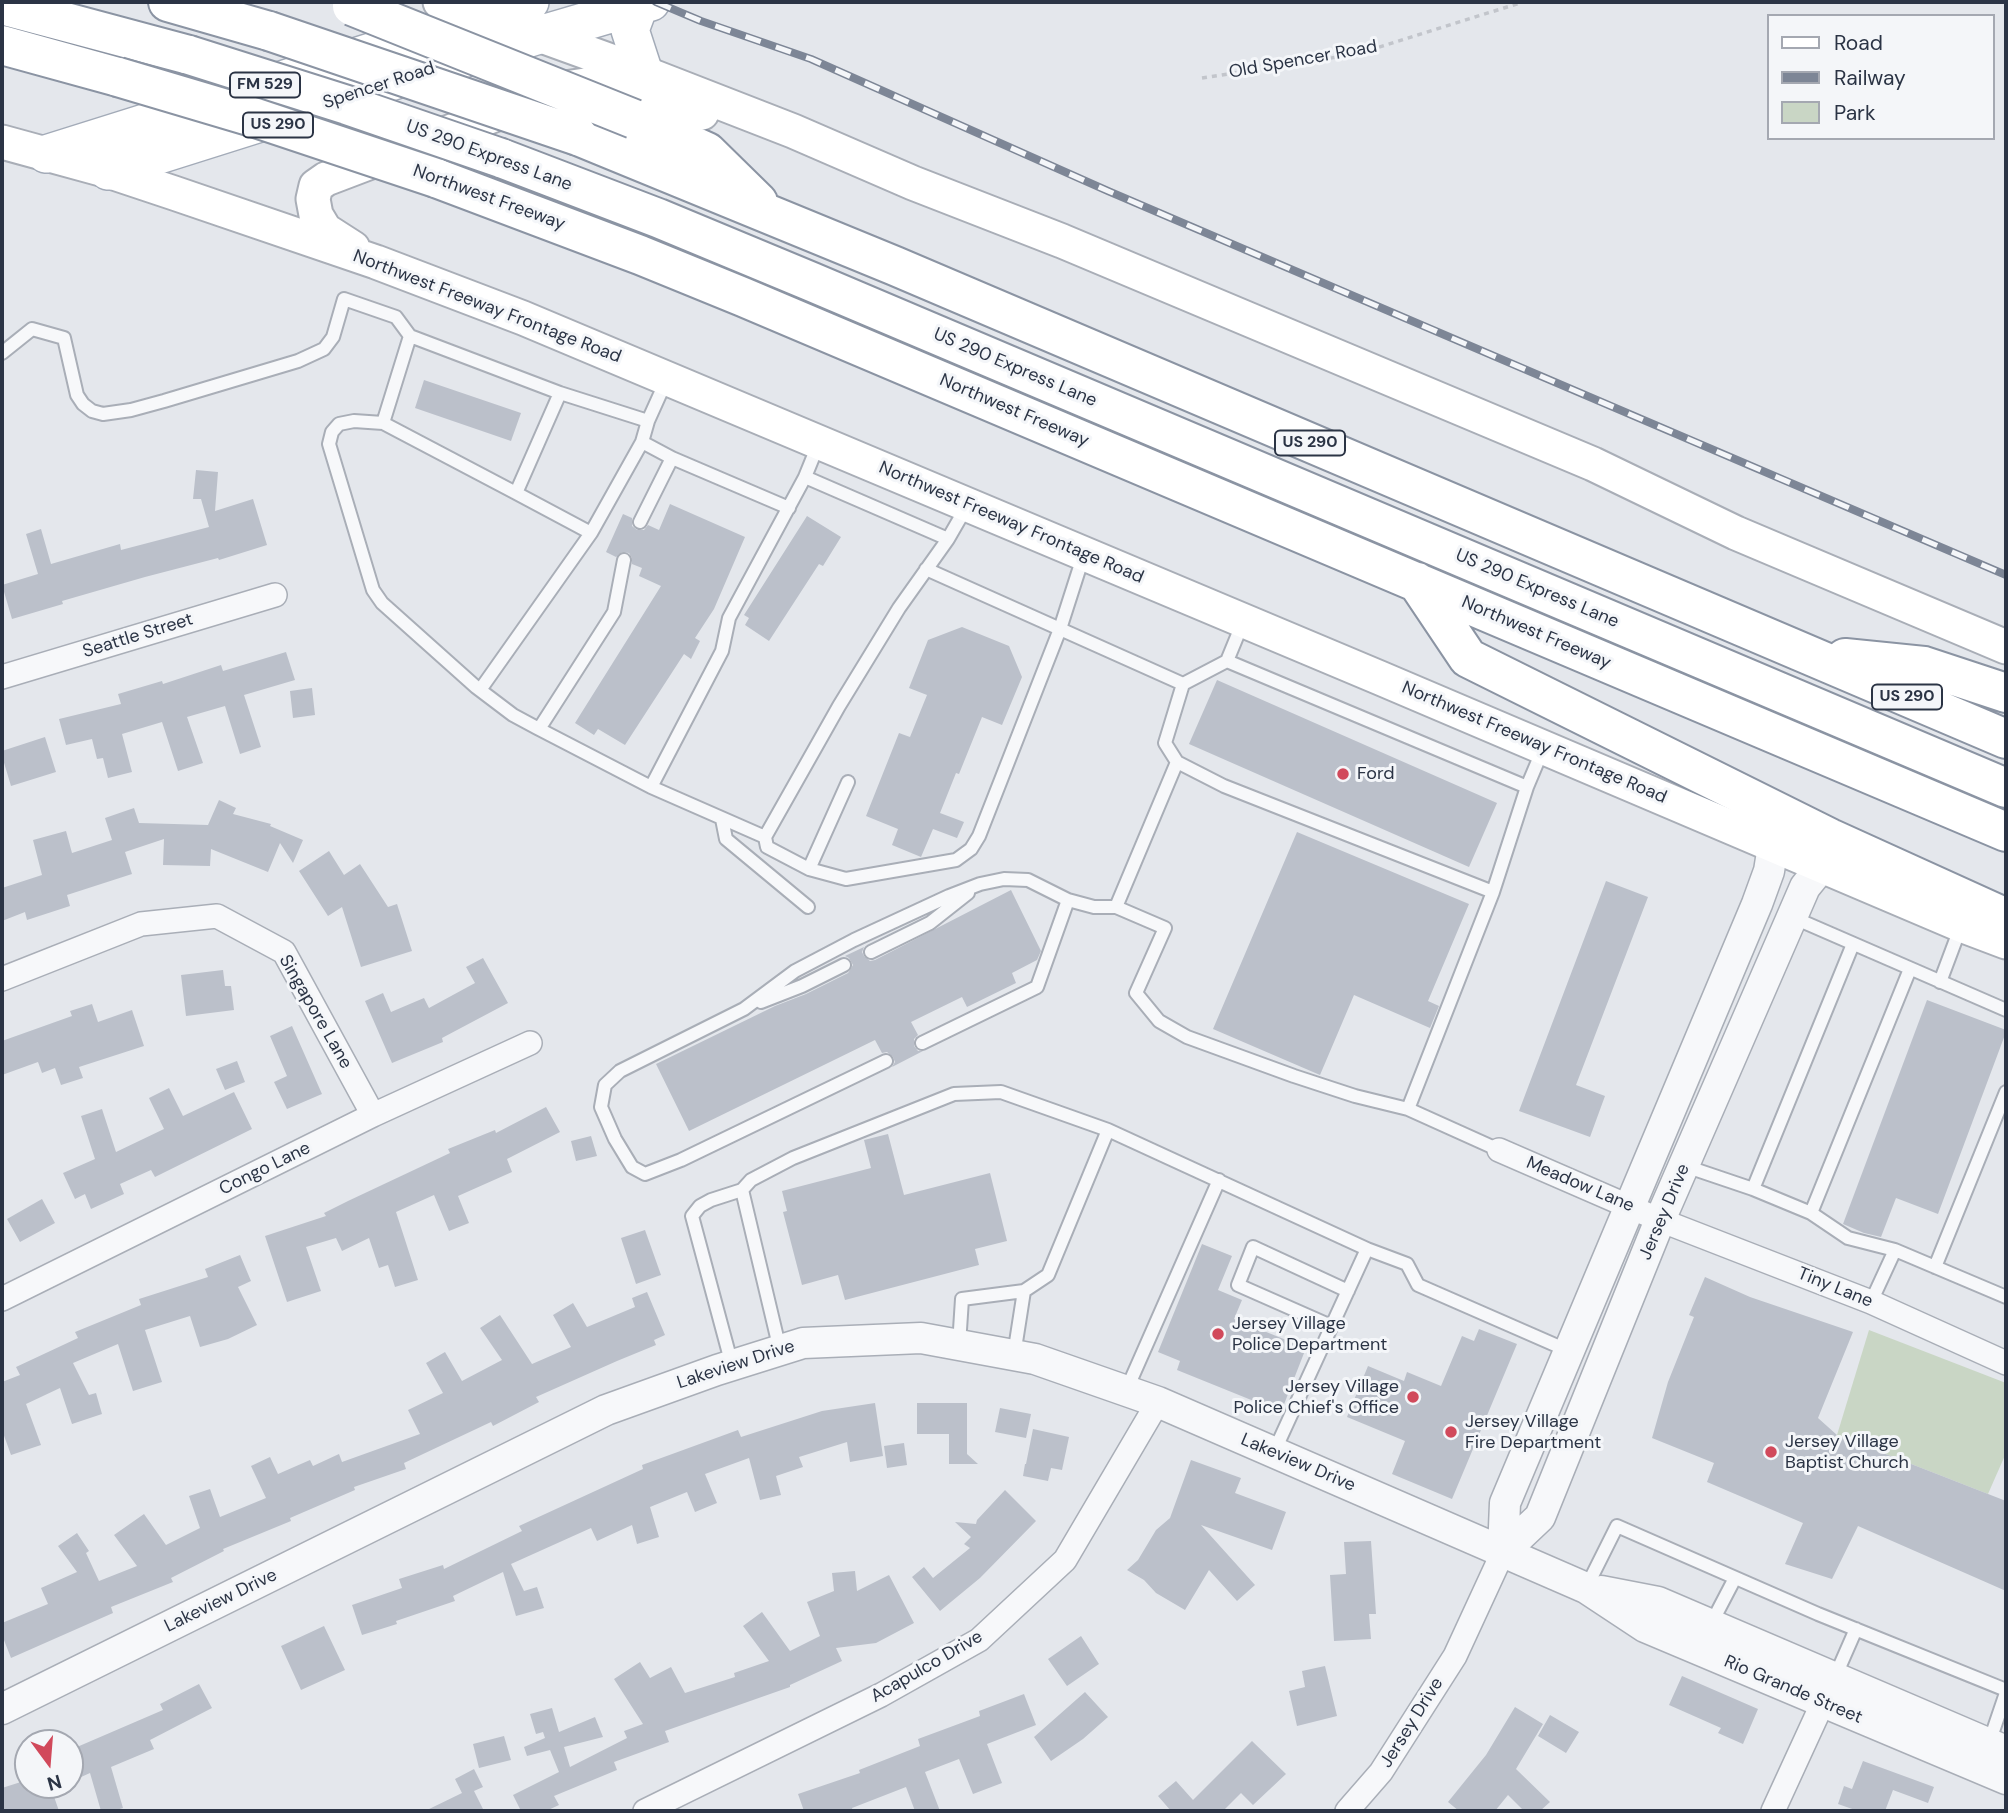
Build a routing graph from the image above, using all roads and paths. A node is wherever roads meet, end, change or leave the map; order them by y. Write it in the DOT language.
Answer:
graph roads {
  1 [pos="168,2"];
  2 [pos="440,2"];
  3 [pos="1522,2"];
  4 [pos="346,4"];
  5 [pos="645,4"];
  6 [pos="2,5"];
  7 [pos="483,16"];
  8 [pos="534,18"];
  9 [pos="2,45"];
  10 [pos="644,74"];
  11 [pos="1202,78"];
  12 [pos="793,131"];
  13 [pos="2,142"];
  14 [pos="46,154"];
  15 [pos="108,171"];
  16 [pos="772,215"];
  17 [pos="376,262"];
  18 [pos="410,336"];
  19 [pos="2,353"];
  20 [pos="668,378"];
  21 [pos="560,393"];
  22 [pos="648,421"];
  23 [pos="383,423"];
  24 [pos="819,441"];
  25 [pos="642,442"];
  26 [pos="672,458"];
  27 [pos="805,477"];
  28 [pos="516,493"];
  29 [pos="968,505"];
  30 [pos="789,508"];
  31 [pos="640,522"];
  32 [pos="591,533"];
  33 [pos="948,539"];
  34 [pos="1085,554"];
  35 [pos="624,560"];
  36 [pos="926,569"];
  37 [pos="1417,582"];
  38 [pos="275,595"];
  39 [pos="1243,621"];
  40 [pos="1060,629"];
  41 [pos="2006,647"];
  42 [pos="1808,655"];
  43 [pos="1227,661"];
  44 [pos="2,677"];
  45 [pos="1183,684"];
  46 [pos="480,690"];
  47 [pos="2006,692"];
  48 [pos="539,729"];
  49 [pos="2006,739"];
  50 [pos="1544,748"];
  51 [pos="1177,762"];
  52 [pos="848,782"];
  53 [pos="651,787"];
  54 [pos="1527,788"];
  55 [pos="2006,788"];
  56 [pos="722,819"];
  57 [pos="2006,832"];
  58 [pos="765,837"];
  59 [pos="1773,846"];
  60 [pos="1822,866"];
  61 [pos="809,869"];
  62 [pos="979,884"];
  63 [pos="1493,892"];
  64 [pos="1068,900"];
  65 [pos="808,907"];
  66 [pos="1116,907"];
  67 [pos="1792,917"];
  68 [pos="2006,918"];
  69 [pos="1961,925"];
  70 [pos="2006,942"];
  71 [pos="1853,944"];
  72 [pos="871,952"];
  73 [pos="844,965"];
  74 [pos="1910,968"];
  75 [pos="2,979"];
  76 [pos="1940,982"];
  77 [pos="744,1009"];
  78 [pos="2006,1010"];
  79 [pos="530,1043"];
  80 [pos="922,1043"];
  81 [pos="886,1061"];
  82 [pos="2006,1092"];
  83 [pos="1408,1109"];
  84 [pos="373,1115"];
  85 [pos="1108,1130"];
  86 [pos="1499,1150"];
  87 [pos="1685,1166"];
  88 [pos="1219,1180"];
  89 [pos="1754,1189"];
  90 [pos="742,1190"];
  91 [pos="1631,1207"];
  92 [pos="1811,1213"];
  93 [pos="1660,1220"];
  94 [pos="1367,1249"];
  95 [pos="1895,1250"];
  96 [pos="1935,1267"];
  97 [pos="1024,1291"];
  98 [pos="1348,1292"];
  99 [pos="2006,1297"];
  100 [pos="2,1299"];
  101 [pos="1871,1302"];
  102 [pos="1331,1326"];
  103 [pos="958,1345"];
  104 [pos="780,1351"];
  105 [pos="1569,1351"];
  106 [pos="1014,1355"];
  107 [pos="2006,1363"];
  108 [pos="732,1366"];
  109 [pos="1126,1391"];
  110 [pos="1158,1402"];
  111 [pos="1274,1452"];
  112 [pos="1503,1552"];
  113 [pos="1735,1578"];
  114 [pos="1586,1588"];
  115 [pos="1856,1629"];
  116 [pos="1705,1637"];
  117 [pos="1829,1690"];
  118 [pos="2006,1692"];
  119 [pos="2,1709"];
  120 [pos="1997,1747"];
  121 [pos="2006,1779"];
  122 [pos="645,1811"];
  123 [pos="1347,1811"];
  124 [pos="1773,1811"];
  1 -- 16 [label="highway, US 290, bridge"];
  2 -- 7 [label="main road"];
  3 -- 11 [label="path, Old Spencer Road"];
  4 -- 16 [label="highway, bridge"];
  5 -- 8 [label="main road, Spencer Road / FM 529"];
  5 -- 10 [label="main road"];
  6 -- 55 [label="highway, US 290 Express Lane, bridge"];
  7 -- 8 [label="main road, Spencer Road / FM 529"];
  7 -- 14 [label="main road, Spencer Road / FM 529"];
  8 -- 10 [label="main road"];
  8 -- 15 [label="main road, Spencer Road / FM 529"];
  9 -- 37 [label="highway, Northwest Freeway / US 290, bridge"];
  10 -- 12 [label="main road"];
  12 -- 17 [label="main road"];
  12 -- 41 [label="main road"];
  13 -- 14 [label="main road, Northwest Freeway Frontage Road"];
  14 -- 15 [label="main road, Northwest Freeway Frontage Road"];
  15 -- 17 [label="main road, Northwest Freeway Frontage Road"];
  16 -- 42 [label="highway, US 290"];
  17 -- 20 [label="main road, Northwest Freeway Frontage Road"];
  18 -- 19 [label="lane"];
  18 -- 21 [label="lane"];
  18 -- 23 [label="lane"];
  20 -- 22 [label="lane"];
  20 -- 24 [label="main road, Northwest Freeway Frontage Road"];
  21 -- 22 [label="lane"];
  21 -- 28 [label="lane"];
  22 -- 25 [label="lane"];
  23 -- 28 [label="lane"];
  23 -- 46 [label="lane"];
  24 -- 27 [label="lane"];
  24 -- 29 [label="main road, Northwest Freeway Frontage Road"];
  25 -- 26 [label="lane"];
  25 -- 32 [label="lane"];
  26 -- 30 [label="lane"];
  26 -- 31 [label="lane"];
  27 -- 30 [label="lane"];
  27 -- 33 [label="lane"];
  28 -- 32 [label="lane"];
  29 -- 33 [label="lane"];
  29 -- 34 [label="main road, Northwest Freeway Frontage Road"];
  30 -- 53 [label="lane"];
  32 -- 46 [label="lane"];
  33 -- 36 [label="lane"];
  34 -- 39 [label="main road, Northwest Freeway Frontage Road"];
  34 -- 40 [label="lane"];
  35 -- 48 [label="lane"];
  36 -- 40 [label="lane"];
  36 -- 58 [label="lane"];
  37 -- 57 [label="highway, Northwest Freeway / US 290"];
  37 -- 68 [label="highway"];
  38 -- 44 [label="street, Seattle Street"];
  39 -- 43 [label="lane"];
  39 -- 50 [label="main road, Northwest Freeway Frontage Road"];
  40 -- 45 [label="lane"];
  40 -- 61 [label="lane"];
  42 -- 47 [label="highway"];
  42 -- 49 [label="highway, US 290"];
  43 -- 45 [label="lane"];
  43 -- 54 [label="lane"];
  45 -- 51 [label="lane"];
  46 -- 48 [label="lane"];
  48 -- 53 [label="lane"];
  50 -- 54 [label="lane"];
  50 -- 59 [label="main road, Northwest Freeway Frontage Road"];
  51 -- 63 [label="lane"];
  51 -- 66 [label="lane"];
  52 -- 61 [label="lane"];
  53 -- 56 [label="lane"];
  54 -- 63 [label="lane"];
  56 -- 58 [label="lane"];
  56 -- 65 [label="lane"];
  58 -- 61 [label="lane"];
  59 -- 60 [label="main road, Northwest Freeway Frontage Road"];
  59 -- 91 [label="street, Jersey Drive"];
  60 -- 67 [label="street, Jersey Drive"];
  60 -- 69 [label="main road, Northwest Freeway Frontage Road"];
  62 -- 64 [label="lane"];
  62 -- 72 [label="lane"];
  62 -- 77 [label="lane"];
  63 -- 83 [label="lane"];
  64 -- 66 [label="lane"];
  64 -- 80 [label="lane"];
  66 -- 83 [label="lane"];
  67 -- 71 [label="lane"];
  67 -- 87 [label="street, Jersey Drive"];
  69 -- 70 [label="main road, Northwest Freeway Frontage Road"];
  69 -- 76 [label="lane"];
  71 -- 74 [label="lane"];
  71 -- 89 [label="lane"];
  73 -- 77 [label="lane"];
  74 -- 76 [label="lane"];
  74 -- 92 [label="lane"];
  75 -- 84 [label="street, Singapore Lane"];
  76 -- 78 [label="lane"];
  77 -- 81 [label="lane"];
  79 -- 84 [label="street, Congo Lane"];
  82 -- 96 [label="lane"];
  83 -- 86 [label="lane"];
  84 -- 100 [label="street, Congo Lane"];
  85 -- 88 [label="lane"];
  85 -- 90 [label="lane"];
  85 -- 97 [label="lane"];
  86 -- 91 [label="street, Meadow Lane"];
  87 -- 89 [label="lane"];
  87 -- 93 [label="street, Jersey Drive"];
  88 -- 94 [label="lane"];
  88 -- 109 [label="lane"];
  89 -- 92 [label="lane"];
  90 -- 104 [label="lane"];
  90 -- 108 [label="lane"];
  91 -- 93 [label="street, Meadow Lane"];
  91 -- 105 [label="street, Jersey Drive"];
  92 -- 95 [label="lane"];
  93 -- 101 [label="street, Tiny Lane"];
  93 -- 112 [label="street, Jersey Drive"];
  94 -- 98 [label="lane"];
  94 -- 105 [label="lane"];
  95 -- 96 [label="lane"];
  95 -- 101 [label="lane"];
  96 -- 99 [label="lane"];
  97 -- 103 [label="lane"];
  97 -- 106 [label="lane"];
  98 -- 102 [label="lane"];
  98 -- 102 [label="lane"];
  101 -- 107 [label="street, Tiny Lane"];
  102 -- 111 [label="lane"];
  103 -- 104 [label="street, Lakeview Drive"];
  103 -- 106 [label="street, Lakeview Drive"];
  104 -- 108 [label="street, Lakeview Drive"];
  105 -- 112 [label="street, Jersey Drive"];
  106 -- 109 [label="street, Lakeview Drive"];
  108 -- 119 [label="street, Lakeview Drive"];
  109 -- 110 [label="street, Lakeview Drive"];
  110 -- 111 [label="street, Lakeview Drive"];
  110 -- 122 [label="street, Acapulco Drive"];
  111 -- 112 [label="street, Lakeview Drive"];
  112 -- 114 [label="street, Rio Grande Street"];
  112 -- 123 [label="street, Jersey Drive"];
  113 -- 114 [label="lane"];
  113 -- 115 [label="lane"];
  113 -- 116 [label="lane"];
  114 -- 116 [label="street, Rio Grande Street"];
  115 -- 117 [label="lane"];
  115 -- 118 [label="lane"];
  116 -- 117 [label="street, Rio Grande Street"];
  117 -- 120 [label="street, Rio Grande Street"];
  117 -- 121 [label="street, Rio Grande Street"];
  117 -- 124 [label="street"];
  118 -- 120 [label="lane"];
}
